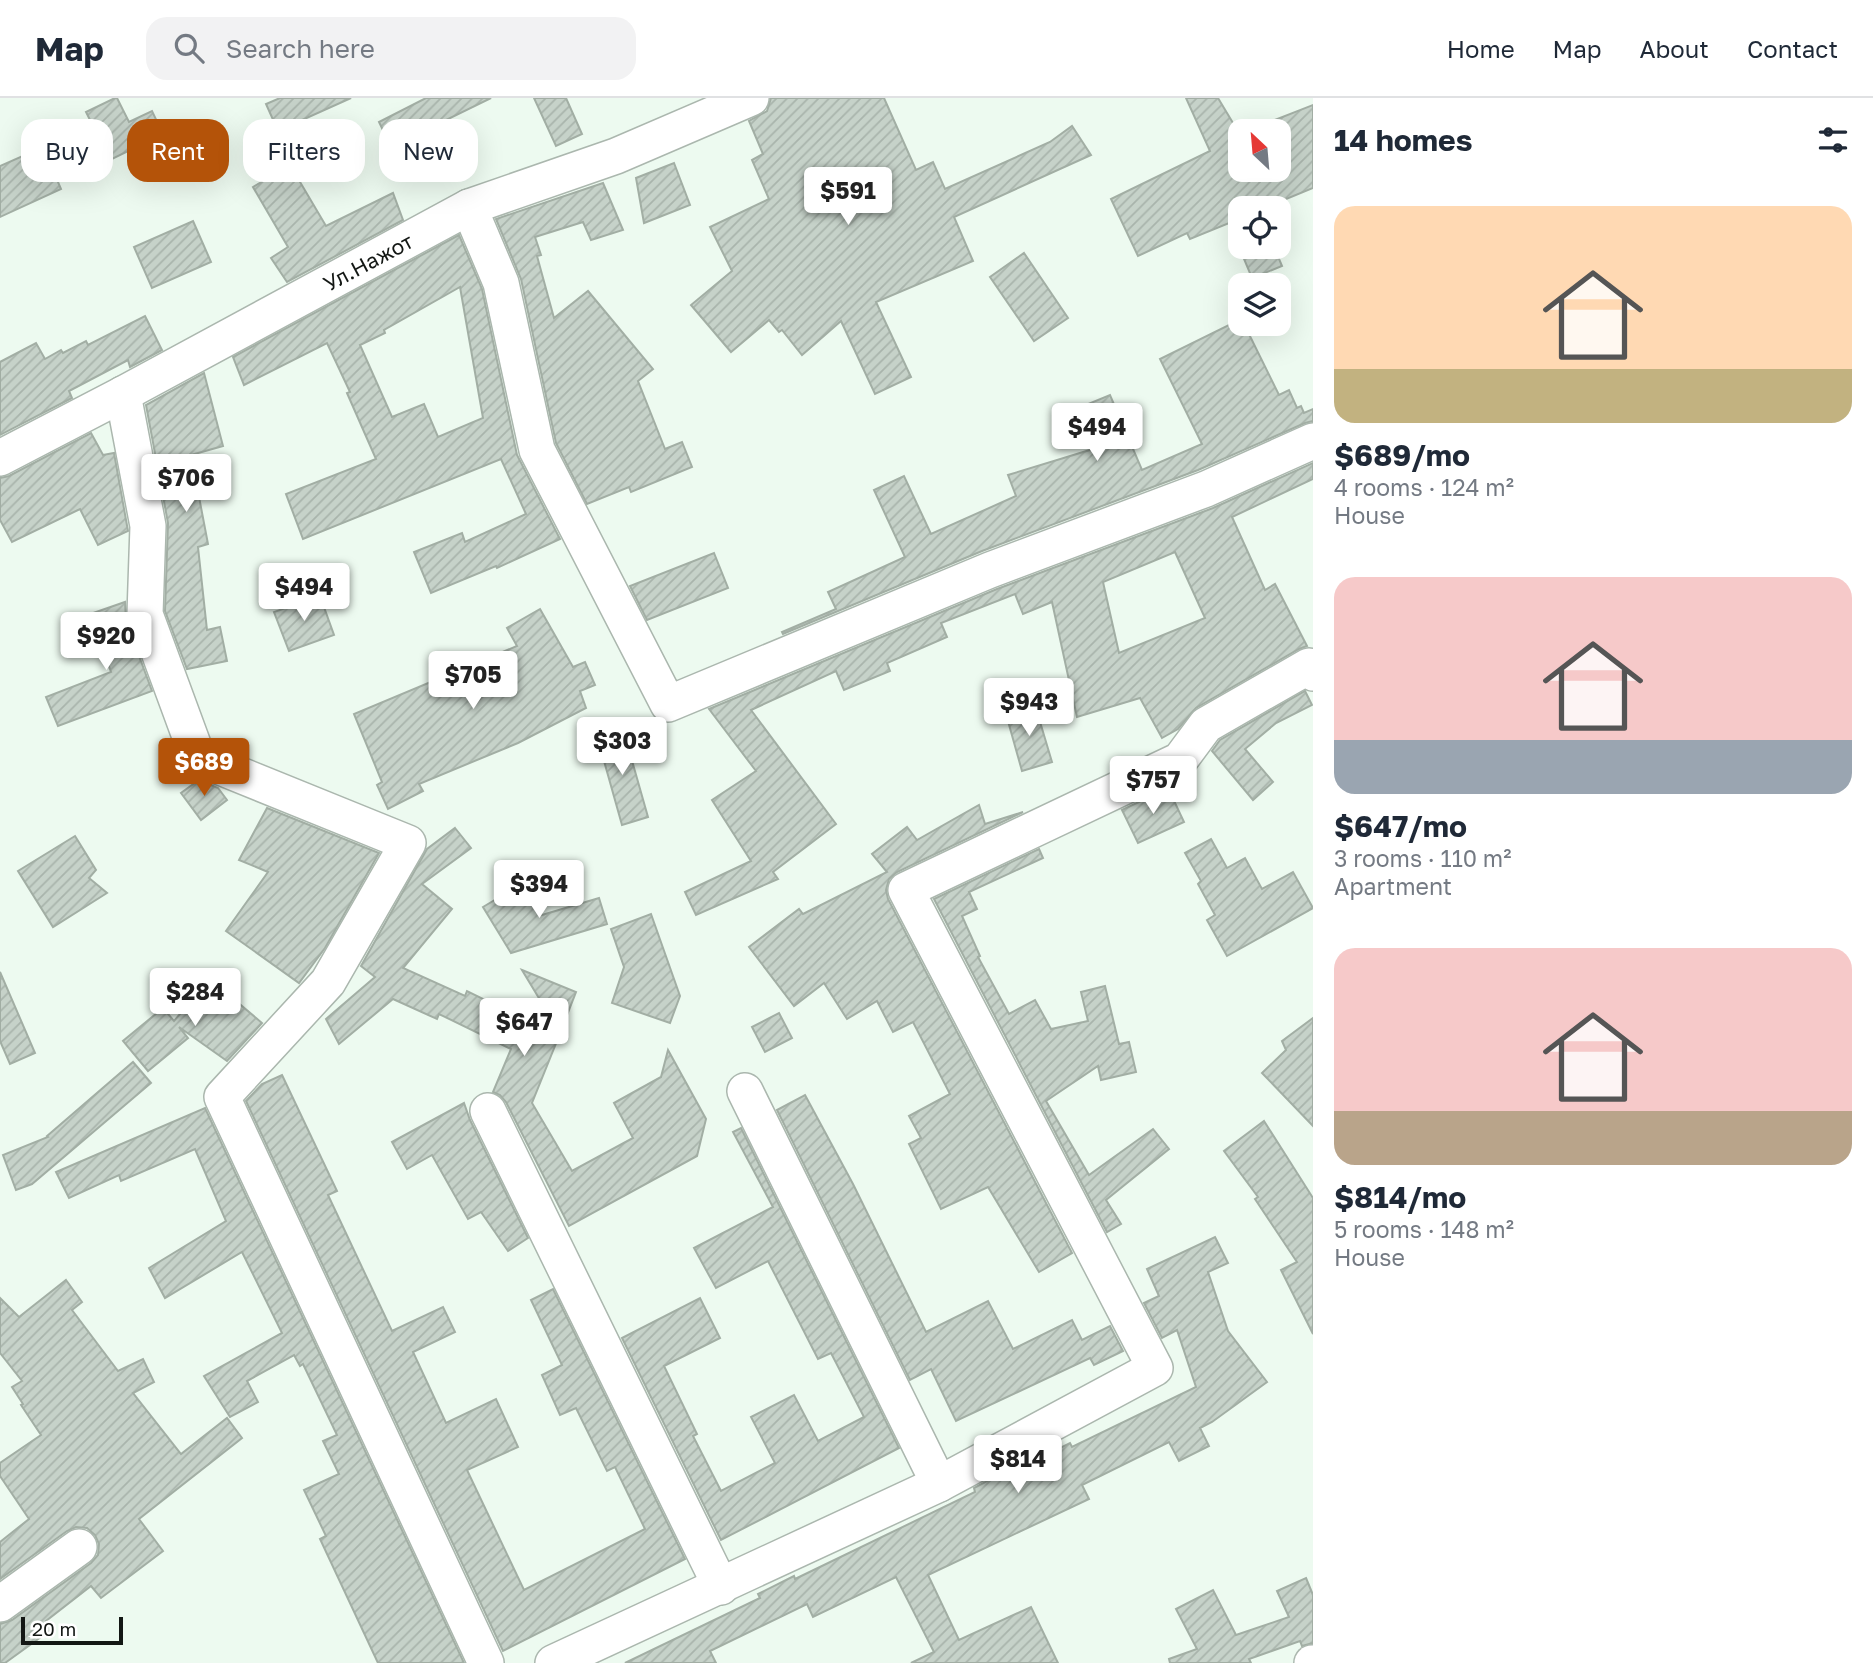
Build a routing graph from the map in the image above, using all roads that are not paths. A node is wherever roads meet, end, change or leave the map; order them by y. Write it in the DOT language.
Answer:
graph roads {
  1 [pos="751,98"];
  2 [pos="469,207"];
  3 [pos="123,394"];
  4 [pos="1313,441"];
  5 [pos="0,458"];
  6 [pos="1313,673"];
  7 [pos="745,1091"];
  8 [pos="488,1111"];
  9 [pos="939,1484"];
  10 [pos="79,1547"];
  11 [pos="721,1587"];
  12 [pos="0,1604"];
  13 [pos="486,1663"];
  14 [pos="554,1663"];
  1 -- 2 [label="street, Ул.Нажот"];
  2 -- 3 [label="street, Ул.Нажот"];
  2 -- 4 [label="street"];
  3 -- 5 [label="street, Ул.Нажот"];
  3 -- 13 [label="street"];
  6 -- 9 [label="street"];
  7 -- 9 [label="street"];
  8 -- 11 [label="street"];
  9 -- 11 [label="street"];
  10 -- 12 [label="street"];
  11 -- 14 [label="street"];
}
